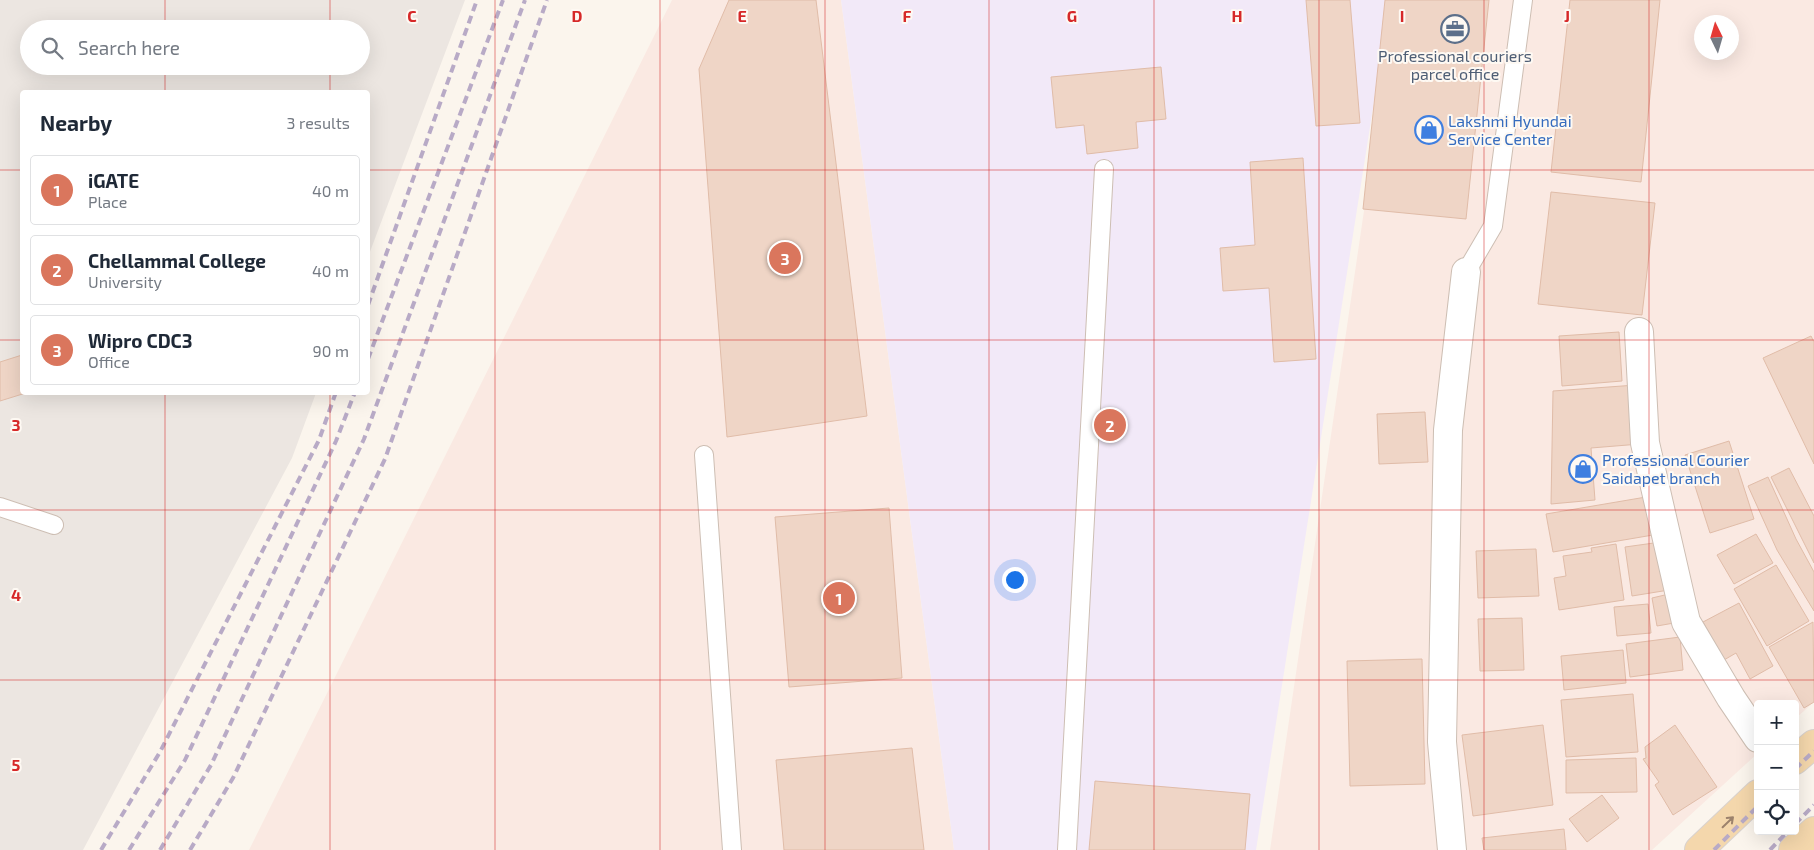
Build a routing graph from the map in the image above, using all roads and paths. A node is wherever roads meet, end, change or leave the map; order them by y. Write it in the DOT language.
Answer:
graph roads {
  1 [pos="1523,0"];
  2 [pos="1104,169"];
  3 [pos="1466,272"];
  4 [pos="1639,332"];
  5 [pos="704,455"];
  6 [pos="0,507"];
  7 [pos="54,525"];
  8 [pos="1754,732"];
  9 [pos="1814,744"];
  10 [pos="1799,757"];
  11 [pos="1754,798"];
  12 [pos="1814,831"];
  13 [pos="732,850"];
  14 [pos="1067,850"];
  15 [pos="1452,850"];
  16 [pos="1699,850"];
  17 [pos="1793,850"];
  1 -- 3 [label="lane"];
  2 -- 14 [label="lane"];
  3 -- 15 [label="street"];
  4 -- 8 [label="street"];
  5 -- 13 [label="lane"];
  6 -- 7 [label="lane"];
  9 -- 10 [label="main road"];
  16 -- 11 [label="main road, one-way"];
  12 -- 17 [label="main road"];
}
